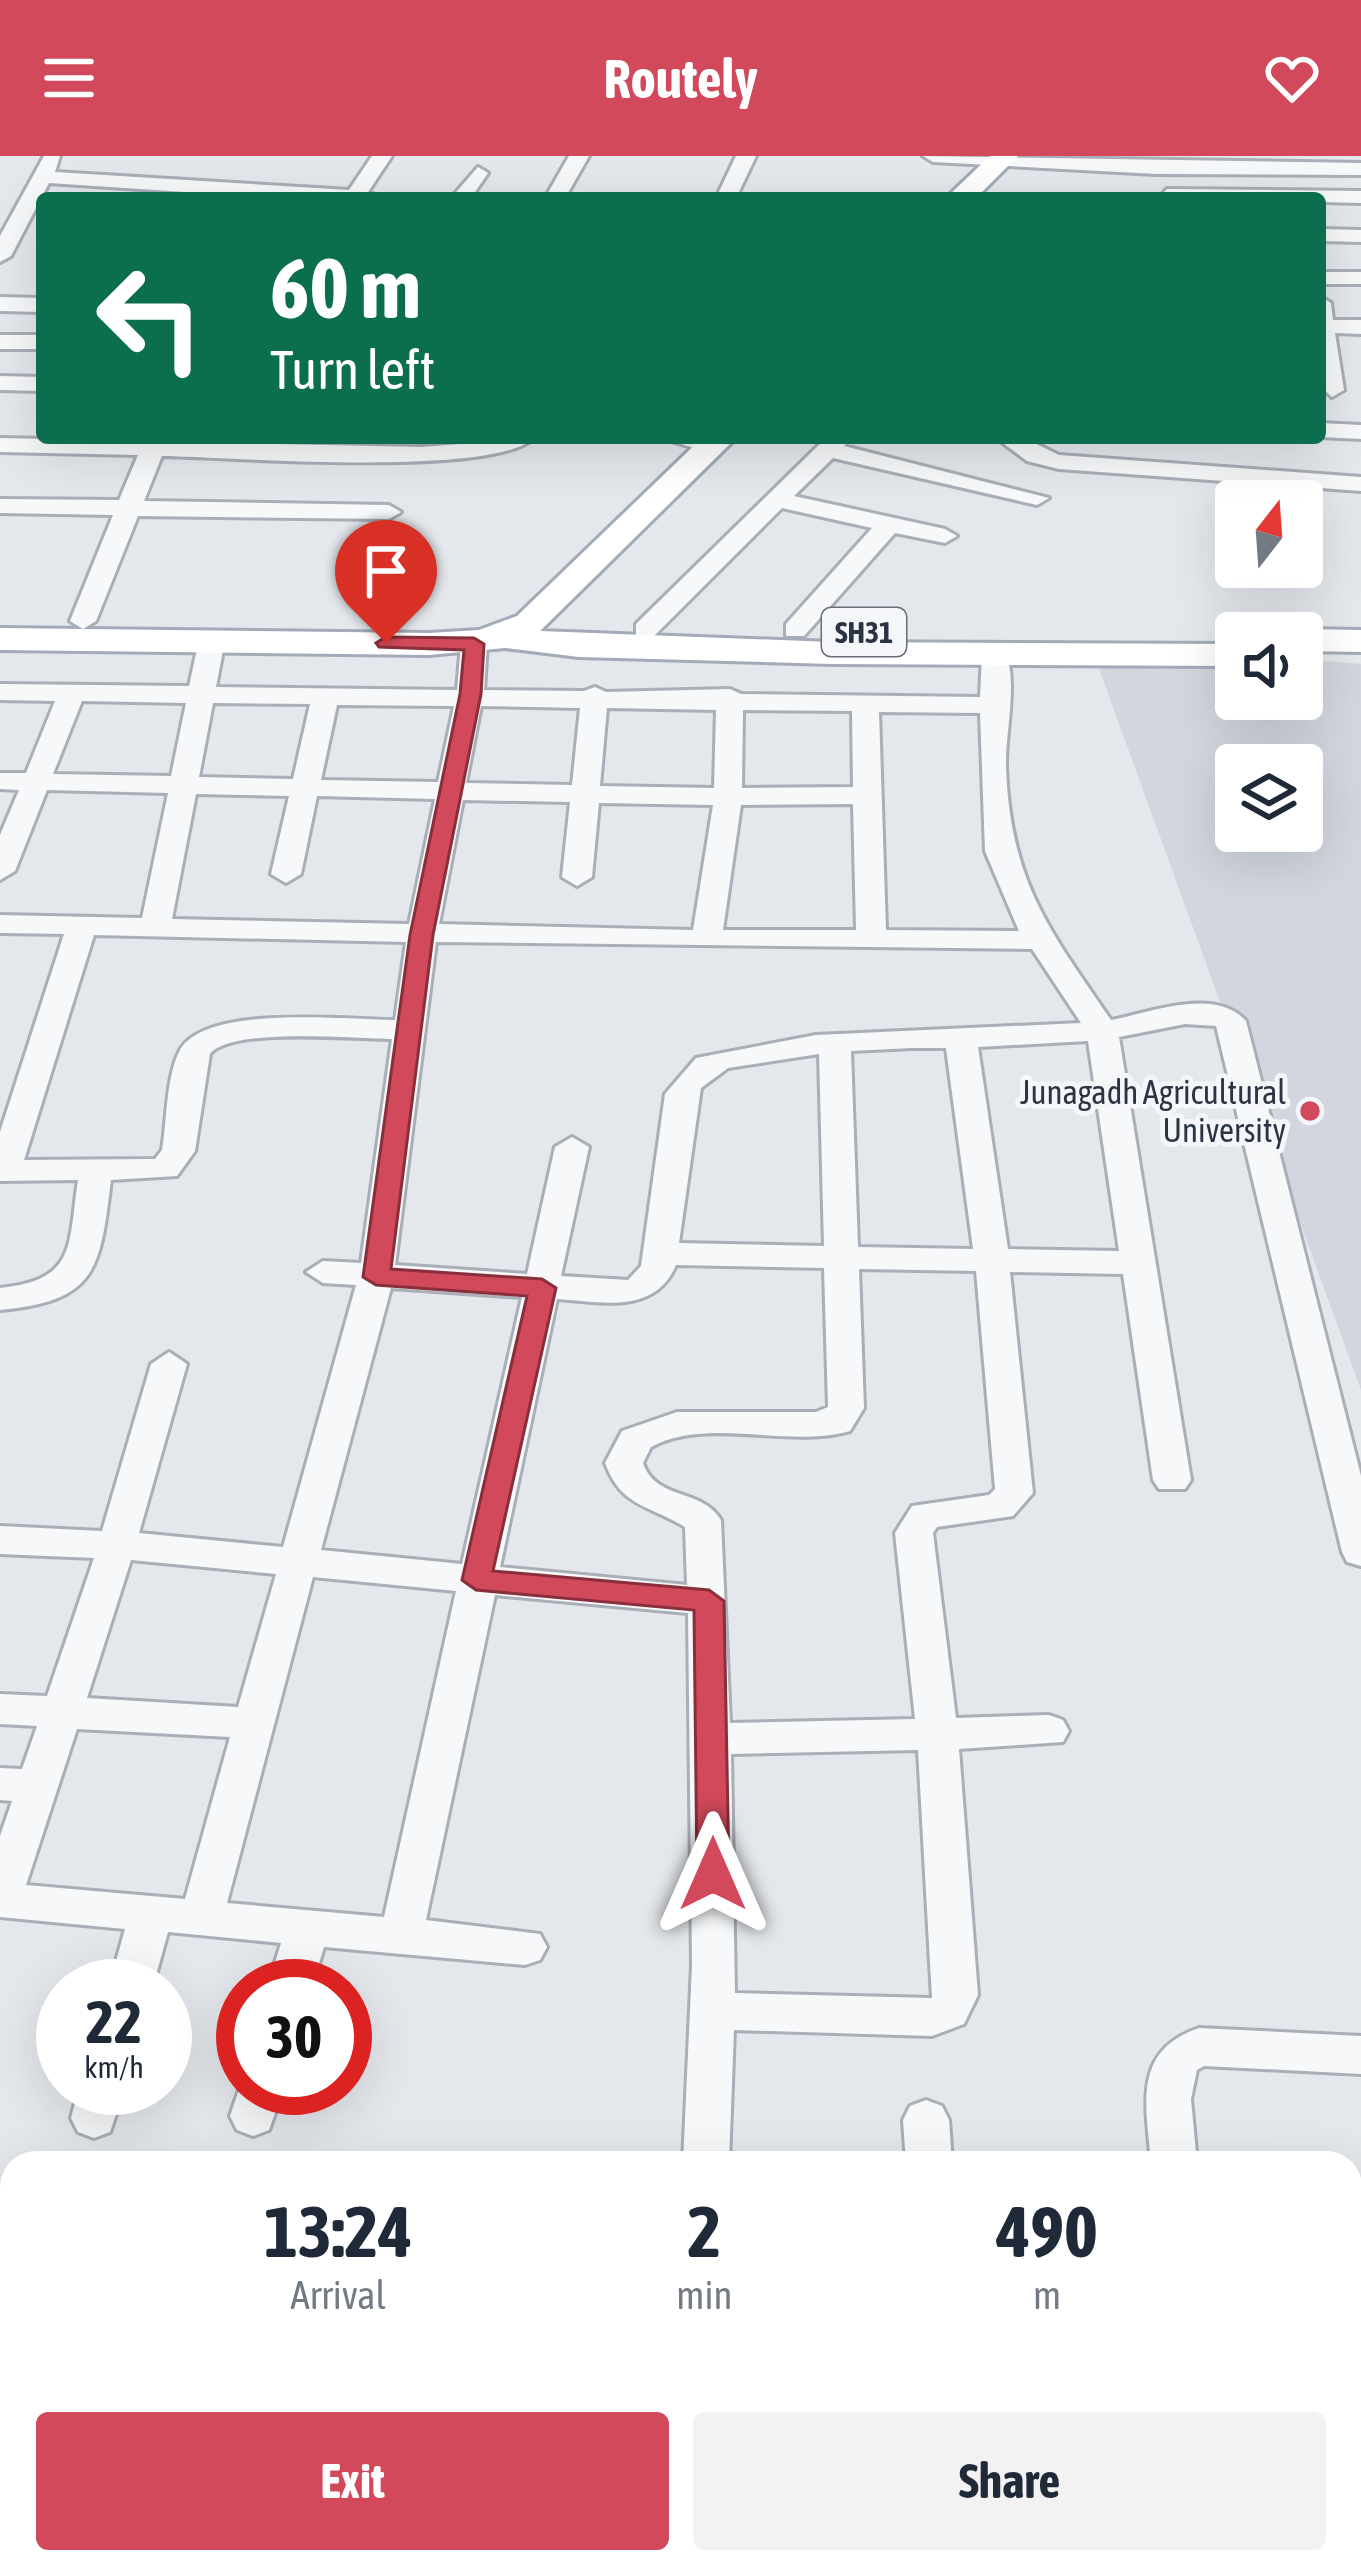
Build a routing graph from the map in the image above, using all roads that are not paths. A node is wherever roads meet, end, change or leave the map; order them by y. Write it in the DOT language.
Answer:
graph roads {
  1 [pos="53,156"];
  2 [pos="179,156"];
  3 [pos="382,156"];
  4 [pos="579,156"];
  5 [pos="746,156"];
  6 [pos="933,156"];
  7 [pos="1001,159"];
  8 [pos="1161,162"];
  9 [pos="1240,162"];
  10 [pos="1331,163"];
  11 [pos="1361,169"];
  12 [pos="478,173"];
  13 [pos="42,177"];
  14 [pos="151,191"];
  15 [pos="185,192"];
  16 [pos="357,192"];
  17 [pos="465,192"];
  18 [pos="558,192"];
  19 [pos="729,192"];
  20 [pos="966,192"];
  21 [pos="1166,192"];
  22 [pos="1326,197"];
  23 [pos="1361,197"];
  24 [pos="11,235"];
  25 [pos="1326,235"];
  26 [pos="36,236"];
  27 [pos="1361,236"];
  28 [pos="0,256"];
  29 [pos="1326,278"];
  30 [pos="1361,278"];
  31 [pos="0,304"];
  32 [pos="36,305"];
  33 [pos="1326,319"];
  34 [pos="1361,327"];
  35 [pos="0,342"];
  36 [pos="36,342"];
  37 [pos="0,383"];
  38 [pos="36,384"];
  39 [pos="1326,389"];
  40 [pos="1361,391"];
  41 [pos="1326,430"];
  42 [pos="1361,432"];
  43 [pos="78,444"];
  44 [pos="155,444"];
  45 [pos="179,444"];
  46 [pos="506,444"];
  47 [pos="690,444"];
  48 [pos="832,444"];
  49 [pos="837,444"];
  50 [pos="1017,444"];
  51 [pos="0,445"];
  52 [pos="1361,484"];
  53 [pos="1037,498"];
  54 [pos="777,500"];
  55 [pos="0,506"];
  56 [pos="129,509"];
  57 [pos="388,512"];
  58 [pos="889,524"];
  59 [pos="945,536"];
  60 [pos="0,621"];
  61 [pos="83,621"];
  62 [pos="492,628"];
  63 [pos="645,630"];
  64 [pos="795,630"];
  65 [pos="0,639"];
  66 [pos="212,640"];
  67 [pos="1215,640"];
  68 [pos="1323,640"];
  69 [pos="1361,641"];
  70 [pos="995,654"];
  71 [pos="1215,656"];
  72 [pos="1323,656"];
  73 [pos="1361,656"];
  74 [pos="0,692"];
  75 [pos="73,693"];
  76 [pos="201,694"];
  77 [pos="326,694"];
  78 [pos="470,694"];
  79 [pos="596,695"];
  80 [pos="730,697"];
  81 [pos="866,700"];
  82 [pos="995,704"];
  83 [pos="0,781"];
  84 [pos="34,782"];
  85 [pos="182,785"];
  86 [pos="305,788"];
  87 [pos="447,789"];
  88 [pos="584,792"];
  89 [pos="866,795"];
  90 [pos="728,797"];
  91 [pos="6,839"];
  92 [pos="0,871"];
  93 [pos="577,878"];
  94 [pos="0,924"];
  95 [pos="81,927"];
  96 [pos="154,930"];
  97 [pos="261,932"];
  98 [pos="422,935"];
  99 [pos="706,939"];
  100 [pos="871,939"];
  101 [pos="1039,940"];
  102 [pos="1093,1017"];
  103 [pos="412,1030"];
  104 [pos="961,1038"];
  105 [pos="836,1044"];
  106 [pos="572,1147"];
  107 [pos="2,1171"];
  108 [pos="96,1171"];
  109 [pos="661,1254"];
  110 [pos="842,1257"];
  111 [pos="992,1262"];
  112 [pos="1141,1264"];
  113 [pos="322,1272"];
  114 [pos="376,1277"];
  115 [pos="542,1288"];
  116 [pos="0,1298"];
  117 [pos="169,1364"];
  118 [pos="1172,1480"];
  119 [pos="0,1540"];
  120 [pos="117,1545"];
  121 [pos="1361,1552"];
  122 [pos="297,1563"];
  123 [pos="476,1580"];
  124 [pos="709,1601"];
  125 [pos="0,1708"];
  126 [pos="63,1712"];
  127 [pos="255,1724"];
  128 [pos="1049,1732"];
  129 [pos="938,1733"];
  130 [pos="712,1739"];
  131 [pos="19,1785"];
  132 [pos="0,1900"];
  133 [pos="152,1910"];
  134 [pos="202,1914"];
  135 [pos="308,1924"];
  136 [pos="402,1932"];
  137 [pos="525,1947"];
  138 [pos="138,1959"];
  139 [pos="298,1959"];
  140 [pos="712,2011"];
  141 [pos="1361,2055"];
  142 [pos="706,2151"];
  143 [pos="1173,2151"];
  1 -- 13 [label="street"];
  2 -- 14 [label="street"];
  3 -- 16 [label="street"];
  4 -- 18 [label="street"];
  5 -- 19 [label="street"];
  6 -- 7 [label="street"];
  7 -- 8 [label="street"];
  7 -- 20 [label="main road"];
  8 -- 9 [label="street"];
  8 -- 21 [label="street"];
  9 -- 10 [label="street"];
  10 -- 11 [label="street"];
  12 -- 17 [label="street"];
  13 -- 14 [label="street"];
  13 -- 24 [label="street"];
  14 -- 15 [label="street"];
  22 -- 23 [label="street"];
  24 -- 26 [label="street"];
  24 -- 28 [label="street"];
  25 -- 27 [label="street"];
  29 -- 30 [label="street"];
  31 -- 32 [label="street"];
  33 -- 34 [label="street"];
  35 -- 36 [label="street"];
  37 -- 38 [label="street"];
  39 -- 40 [label="street"];
  41 -- 42 [label="street"];
  43 -- 51 [label="street"];
  44 -- 56 [label="street"];
  45 -- 46 [label="street"];
  47 -- 62 [label="main road"];
  48 -- 54 [label="street"];
  49 -- 53 [label="street"];
  50 -- 52 [label="street"];
  54 -- 58 [label="street"];
  54 -- 63 [label="street"];
  55 -- 56 [label="street"];
  56 -- 57 [label="street"];
  56 -- 61 [label="street"];
  58 -- 59 [label="street"];
  58 -- 64 [label="street"];
  60 -- 61 [label="main road"];
  61 -- 62 [label="main road"];
  62 -- 63 [label="main road, SH31"];
  62 -- 66 [label="main road"];
  62 -- 70 [label="main road"];
  62 -- 78 [label="street"];
  63 -- 64 [label="main road, SH31"];
  64 -- 67 [label="main road, SH31"];
  65 -- 66 [label="main road"];
  66 -- 76 [label="street"];
  68 -- 69 [label="main road"];
  70 -- 71 [label="main road"];
  70 -- 82 [label="street"];
  72 -- 73 [label="main road"];
  74 -- 75 [label="street"];
  75 -- 76 [label="street"];
  75 -- 84 [label="street"];
  76 -- 77 [label="street"];
  76 -- 85 [label="street"];
  77 -- 78 [label="street"];
  77 -- 86 [label="street"];
  78 -- 79 [label="street"];
  78 -- 87 [label="street"];
  79 -- 80 [label="street"];
  79 -- 88 [label="street"];
  80 -- 81 [label="street"];
  80 -- 90 [label="street"];
  81 -- 82 [label="street"];
  81 -- 89 [label="street"];
  82 -- 101 [label="street"];
  83 -- 84 [label="street"];
  84 -- 85 [label="street"];
  84 -- 91 [label="street"];
  85 -- 86 [label="street"];
  85 -- 96 [label="street"];
  86 -- 87 [label="street"];
  86 -- 97 [label="street"];
  87 -- 88 [label="street"];
  87 -- 98 [label="street"];
  88 -- 90 [label="street"];
  88 -- 93 [label="street"];
  89 -- 90 [label="street"];
  89 -- 100 [label="street"];
  90 -- 99 [label="street"];
  91 -- 92 [label="street"];
  94 -- 95 [label="street"];
  95 -- 96 [label="street"];
  95 -- 107 [label="street"];
  96 -- 97 [label="street"];
  97 -- 98 [label="street"];
  98 -- 99 [label="street"];
  98 -- 103 [label="street"];
  99 -- 100 [label="street"];
  100 -- 101 [label="street"];
  101 -- 102 [label="street"];
  102 -- 104 [label="street"];
  102 -- 112 [label="street"];
  102 -- 121 [label="street"];
  103 -- 108 [label="street"];
  103 -- 114 [label="street"];
  104 -- 105 [label="street"];
  104 -- 111 [label="street"];
  105 -- 109 [label="street"];
  105 -- 110 [label="street"];
  106 -- 115 [label="street"];
  107 -- 108 [label="street"];
  108 -- 116 [label="street"];
  109 -- 110 [label="street"];
  109 -- 115 [label="street"];
  110 -- 111 [label="street"];
  110 -- 124 [label="street"];
  111 -- 112 [label="street"];
  111 -- 129 [label="street"];
  112 -- 118 [label="street"];
  113 -- 114 [label="street"];
  114 -- 115 [label="street"];
  114 -- 122 [label="street"];
  115 -- 123 [label="street"];
  117 -- 120 [label="street"];
  119 -- 120 [label="street"];
  120 -- 122 [label="street"];
  120 -- 126 [label="street"];
  122 -- 123 [label="street"];
  122 -- 127 [label="street"];
  123 -- 124 [label="street"];
  123 -- 136 [label="street"];
  124 -- 130 [label="street"];
  125 -- 126 [label="street"];
  126 -- 127 [label="street"];
  126 -- 131 [label="street"];
  127 -- 134 [label="street"];
  128 -- 129 [label="street"];
  129 -- 130 [label="street"];
  129 -- 140 [label="street"];
  130 -- 140 [label="street"];
  131 -- 132 [label="street"];
  132 -- 133 [label="street"];
  133 -- 134 [label="street"];
  133 -- 138 [label="street"];
  134 -- 135 [label="street"];
  135 -- 136 [label="street"];
  135 -- 139 [label="street"];
  136 -- 137 [label="street"];
  140 -- 142 [label="street"];
  141 -- 143 [label="street"];
}
